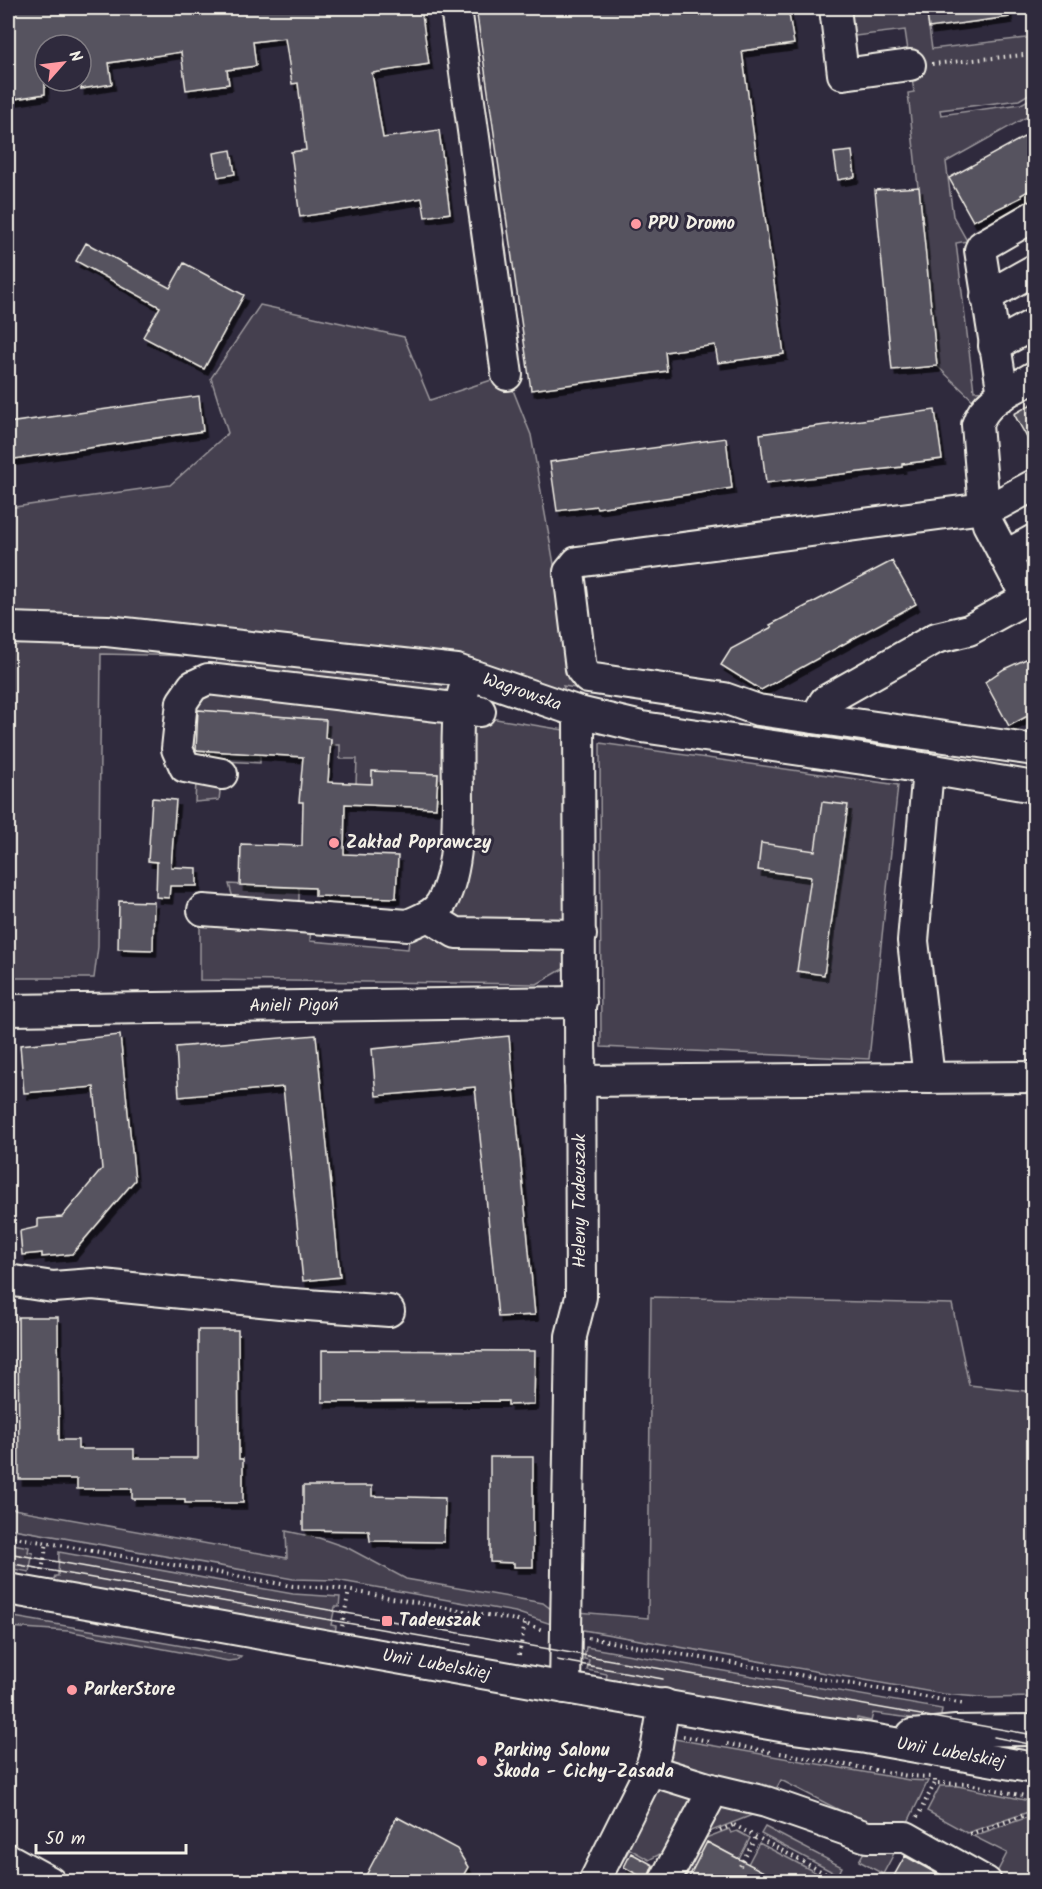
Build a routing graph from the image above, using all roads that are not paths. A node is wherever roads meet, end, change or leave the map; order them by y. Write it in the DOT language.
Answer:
graph roads {
  1 [pos="456,8"];
  2 [pos="835,8"];
  3 [pos="910,65"];
  4 [pos="1035,216"];
  5 [pos="1035,270"];
  6 [pos="986,297"];
  7 [pos="1035,324"];
  8 [pos="994,346"];
  9 [pos="507,375"];
  10 [pos="1035,377"];
  11 [pos="1003,395"];
  12 [pos="1035,485"];
  13 [pos="984,508"];
  14 [pos="1035,540"];
  15 [pos="1005,556"];
  16 [pos="1031,596"];
  17 [pos="8,628"];
  18 [pos="468,674"];
  19 [pos="470,710"];
  20 [pos="579,712"];
  21 [pos="815,718"];
  22 [pos="1031,750"];
  23 [pos="928,769"];
  24 [pos="222,774"];
  25 [pos="1029,787"];
  26 [pos="203,910"];
  27 [pos="428,916"];
  28 [pos="581,935"];
  29 [pos="581,1002"];
  30 [pos="8,1010"];
  31 [pos="1035,1077"];
  32 [pos="929,1078"];
  33 [pos="580,1081"];
  34 [pos="8,1280"];
  35 [pos="389,1311"];
  36 [pos="8,1589"];
  37 [pos="565,1688"];
  38 [pos="664,1704"];
  39 [pos="1035,1730"];
  40 [pos="866,1738"];
  41 [pos="1035,1768"];
  42 [pos="650,1770"];
  43 [pos="711,1789"];
  44 [pos="8,1859"];
  45 [pos="606,1877"];
  46 [pos="50,1881"];
  47 [pos="664,1881"];
  48 [pos="986,1881"];
  1 -- 9 [label="street"];
  2 -- 3 [label="street"];
  4 -- 6 [label="street"];
  5 -- 6 [label="street"];
  6 -- 8 [label="street"];
  7 -- 8 [label="street"];
  8 -- 11 [label="street"];
  10 -- 11 [label="street"];
  11 -- 13 [label="street"];
  12 -- 13 [label="street"];
  13 -- 15 [label="street"];
  13 -- 21 [label="street"];
  14 -- 15 [label="street"];
  15 -- 16 [label="street"];
  16 -- 21 [label="street"];
  17 -- 18 [label="street, Wagrowska"];
  18 -- 19 [label="street"];
  18 -- 20 [label="street, Wagrowska"];
  19 -- 24 [label="street"];
  19 -- 27 [label="street"];
  20 -- 23 [label="street, Wagrowska"];
  20 -- 28 [label="street, Heleny Tadeuszak"];
  21 -- 22 [label="street"];
  22 -- 25 [label="street"];
  23 -- 25 [label="street, Wagrowska"];
  23 -- 32 [label="street"];
  26 -- 27 [label="street"];
  27 -- 28 [label="street"];
  28 -- 29 [label="street, Heleny Tadeuszak"];
  29 -- 30 [label="street, Anieli Pigoń"];
  29 -- 33 [label="street, Heleny Tadeuszak"];
  31 -- 32 [label="street"];
  32 -- 33 [label="street"];
  33 -- 37 [label="street, Heleny Tadeuszak"];
  34 -- 35 [label="street"];
  36 -- 37 [label="street, Unii Lubelskiej"];
  37 -- 38 [label="street, Unii Lubelskiej"];
  38 -- 40 [label="street, Unii Lubelskiej"];
  38 -- 42 [label="street"];
  39 -- 40 [label="street, Unii Lubelskiej"];
  40 -- 41 [label="street, Unii Lubelskiej"];
  42 -- 43 [label="street"];
  42 -- 45 [label="street"];
  43 -- 47 [label="street"];
  43 -- 48 [label="street"];
  44 -- 46 [label="street"];
}
